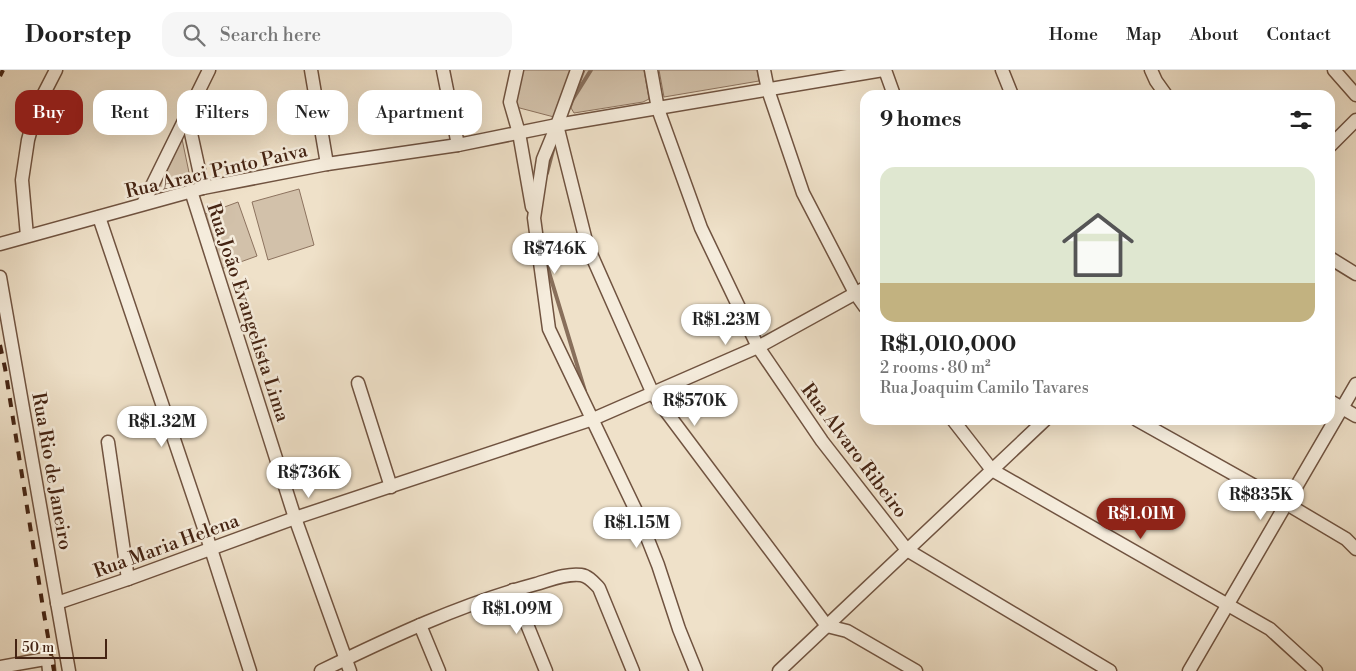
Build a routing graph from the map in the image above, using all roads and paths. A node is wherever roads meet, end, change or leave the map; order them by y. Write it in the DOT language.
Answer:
graph roads {
  1 [pos="56,70"];
  2 [pos="209,70"];
  3 [pos="311,70"];
  4 [pos="442,70"];
  5 [pos="517,70"];
  6 [pos="577,70"];
  7 [pos="650,70"];
  8 [pos="764,70"];
  9 [pos="884,70"];
  10 [pos="1002,70"];
  11 [pos="1151,70"];
  12 [pos="1334,70"];
  13 [pos="199,90"];
  14 [pos="768,90"];
  15 [pos="892,90"];
  16 [pos="1010,90"];
  17 [pos="1162,90"];
  18 [pos="1356,96"];
  19 [pos="658,109"];
  20 [pos="1356,120"];
  21 [pos="557,125"];
  22 [pos="519,133"];
  23 [pos="177,135"];
  24 [pos="190,135"];
  25 [pos="1335,141"];
  26 [pos="458,145"];
  27 [pos="326,164"];
  28 [pos="197,190"];
  29 [pos="143,204"];
  30 [pos="99,217"];
  31 [pos="534,218"];
  32 [pos="27,236"];
  33 [pos="0,244"];
  34 [pos="1335,261"];
  35 [pos="1356,274"];
  36 [pos="0,276"];
  37 [pos="860,291"];
  38 [pos="758,347"];
  39 [pos="358,383"];
  40 [pos="1356,384"];
  41 [pos="653,394"];
  42 [pos="1335,404"];
  43 [pos="1343,408"];
  44 [pos="1356,416"];
  45 [pos="593,419"];
  46 [pos="1335,422"];
  47 [pos="957,425"];
  48 [pos="1040,425"];
  49 [pos="1146,425"];
  50 [pos="1333,425"];
  51 [pos="108,442"];
  52 [pos="992,470"];
  53 [pos="391,486"];
  54 [pos="1287,504"];
  55 [pos="295,518"];
  56 [pos="211,549"];
  57 [pos="1356,549"];
  58 [pos="907,550"];
  59 [pos="128,579"];
  60 [pos="513,590"];
  61 [pos="57,603"];
  62 [pos="1227,605"];
  63 [pos="420,625"];
  64 [pos="827,626"];
  65 [pos="348,665"];
  66 [pos="48,666"];
  67 [pos="0,667"];
  68 [pos="69,671"];
  69 [pos="250,671"];
  70 [pos="321,671"];
  71 [pos="439,671"];
  72 [pos="546,671"];
  73 [pos="633,671"];
  74 [pos="696,671"];
  75 [pos="780,671"];
  76 [pos="916,671"];
  77 [pos="1110,671"];
  78 [pos="1189,671"];
  79 [pos="1316,671"];
  1 -- 32 [label="street"];
  2 -- 13 [label="street"];
  3 -- 27 [label="street"];
  4 -- 26 [label="street"];
  5 -- 22 [label="street"];
  6 -- 21 [label="street"];
  7 -- 19 [label="street, Rua Alvaro Ribeiro"];
  8 -- 14 [label="street"];
  9 -- 14 [label="street, Rua Araci Pinto Paiva"];
  9 -- 15 [label="street"];
  10 -- 16 [label="street"];
  11 -- 17 [label="street"];
  12 -- 18 [label="street"];
  14 -- 19 [label="street, Rua Araci Pinto Paiva"];
  14 -- 37 [label="street"];
  19 -- 21 [label="street, Rua Araci Pinto Paiva"];
  19 -- 38 [label="street, Rua Alvaro Ribeiro"];
  20 -- 25 [label="street"];
  21 -- 22 [label="street, Rua Araci Pinto Paiva"];
  21 -- 31 [label="street"];
  21 -- 41 [label="street"];
  22 -- 26 [label="street, Rua Araci Pinto Paiva"];
  22 -- 31 [label="street"];
  23 -- 29 [label="street"];
  24 -- 28 [label="street, Rua João Evangelista Lima"];
  26 -- 27 [label="street, Rua Araci Pinto Paiva"];
  27 -- 28 [label="street, Rua Araci Pinto Paiva"];
  28 -- 29 [label="street, Rua Araci Pinto Paiva"];
  28 -- 55 [label="street, Rua João Evangelista Lima"];
  29 -- 30 [label="street, Rua Araci Pinto Paiva"];
  30 -- 32 [label="street, Rua Araci Pinto Paiva"];
  30 -- 56 [label="street"];
  31 -- 45 [label="street"];
  32 -- 33 [label="street, Rua Araci Pinto Paiva"];
  34 -- 35 [label="street"];
  36 -- 61 [label="street, Rua Rio de Janeiro"];
  37 -- 38 [label="street, Rua Maria Helena"];
  38 -- 41 [label="street, Rua Maria Helena"];
  38 -- 58 [label="street, Rua Alvaro Ribeiro"];
  39 -- 53 [label="street"];
  40 -- 43 [label="street"];
  41 -- 45 [label="street, Rua Maria Helena"];
  41 -- 64 [label="street"];
  42 -- 43 [label="street"];
  43 -- 44 [label="street"];
  43 -- 46 [label="street"];
  45 -- 53 [label="street, Rua Maria Helena"];
  45 -- 74 [label="street"];
  47 -- 52 [label="street"];
  48 -- 52 [label="street"];
  49 -- 54 [label="street"];
  50 -- 54 [label="street"];
  51 -- 59 [label="street"];
  52 -- 58 [label="street"];
  52 -- 62 [label="street"];
  53 -- 55 [label="street, Rua Maria Helena"];
  54 -- 57 [label="street"];
  54 -- 62 [label="street"];
  55 -- 56 [label="street, Rua Maria Helena"];
  55 -- 65 [label="street, Rua João Evangelista Lima"];
  56 -- 59 [label="street, Rua Maria Helena"];
  56 -- 69 [label="street"];
  58 -- 64 [label="street"];
  58 -- 77 [label="street, Rua Alvaro Ribeiro"];
  59 -- 61 [label="street, Rua Maria Helena"];
  60 -- 63 [label="street"];
  60 -- 72 [label="street"];
  60 -- 73 [label="street"];
  61 -- 68 [label="street, Rua Rio de Janeiro"];
  62 -- 78 [label="street"];
  62 -- 79 [label="street"];
  63 -- 65 [label="street"];
  63 -- 71 [label="street"];
  64 -- 75 [label="street"];
  64 -- 76 [label="street"];
  65 -- 70 [label="street"];
  66 -- 67 [label="street"];
}
